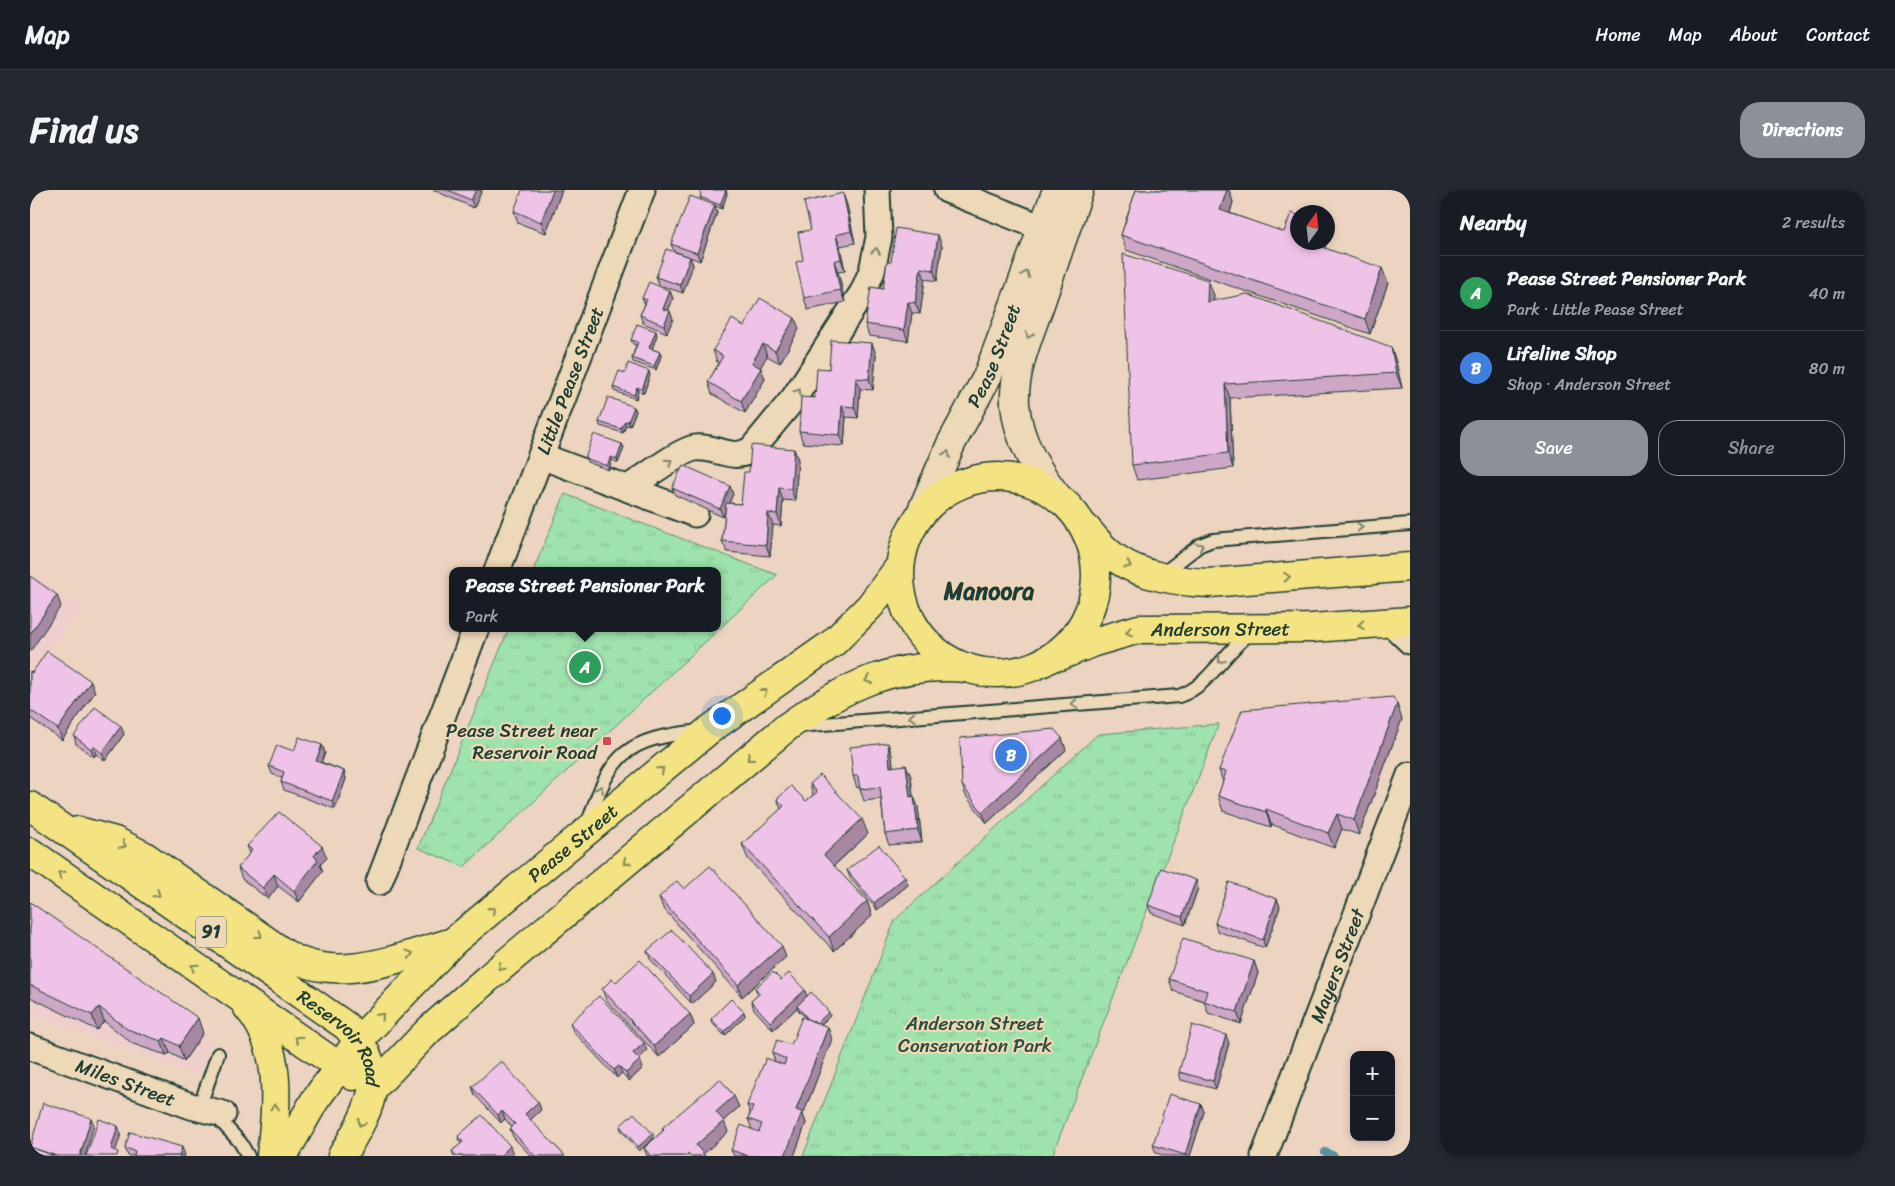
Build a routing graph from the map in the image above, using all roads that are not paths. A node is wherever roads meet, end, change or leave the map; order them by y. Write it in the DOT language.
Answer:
graph roads {
  1 [pos="642,190"];
  2 [pos="877,190"];
  3 [pos="947,190"];
  4 [pos="1057,190"];
  5 [pos="1079,190"];
  6 [pos="1053,232"];
  7 [pos="541,456"];
  8 [pos="628,488"];
  9 [pos="1059,499"];
  10 [pos="696,514"];
  11 [pos="920,515"];
  12 [pos="1079,520"];
  13 [pos="1410,524"];
  14 [pos="900,566"];
  15 [pos="499,567"];
  16 [pos="1410,567"];
  17 [pos="1161,575"];
  18 [pos="1258,628"];
  19 [pos="1404,629"];
  20 [pos="474,632"];
  21 [pos="1038,665"];
  22 [pos="967,668"];
  23 [pos="788,727"];
  24 [pos="709,730"];
  25 [pos="1410,775"];
  26 [pos="30,806"];
  27 [pos="60,827"];
  28 [pos="584,835"];
  29 [pos="30,852"];
  30 [pos="379,882"];
  31 [pos="454,941"];
  32 [pos="234,995"];
  33 [pos="359,1040"];
  34 [pos="30,1047"];
  35 [pos="218,1054"];
  36 [pos="338,1066"];
  37 [pos="373,1088"];
  38 [pos="211,1111"];
  39 [pos="248,1156"];
  40 [pos="271,1156"];
  41 [pos="282,1156"];
  42 [pos="342,1156"];
  43 [pos="1264,1156"];
  1 -- 7 [label="street, Little Pease Street"];
  8 -- 2 [label="street, one-way"];
  3 -- 6 [label="street"];
  4 -- 6 [label="street, Pease Street"];
  5 -- 6 [label="street, Pease Street"];
  6 -- 9 [label="street, Pease Street, one-way"];
  11 -- 6 [label="street, Pease Street, one-way"];
  7 -- 8 [label="street"];
  7 -- 15 [label="street, Little Pease Street"];
  8 -- 10 [label="street"];
  9 -- 11 [label="main road"];
  9 -- 12 [label="main road"];
  11 -- 14 [label="main road"];
  12 -- 17 [label="main road, one-way"];
  12 -- 21 [label="main road"];
  17 -- 13 [label="lane, one-way"];
  14 -- 22 [label="main road"];
  24 -- 14 [label="main road, Pease Street, one-way"];
  17 -- 16 [label="main road, one-way"];
  19 -- 18 [label="main road, Anderson Street, one-way"];
  18 -- 21 [label="main road, Anderson Street, one-way"];
  18 -- 23 [label="lane, one-way"];
  20 -- 30 [label="street"];
  21 -- 22 [label="main road"];
  22 -- 23 [label="main road, one-way"];
  23 -- 37 [label="main road, one-way"];
  28 -- 24 [label="main road, Pease Street, one-way"];
  28 -- 24 [label="lane, one-way"];
  25 -- 43 [label="street, Mayers Street"];
  26 -- 27 [label="main road, Reservoir Road / 91"];
  27 -- 31 [label="main road, one-way"];
  27 -- 33 [label="main road, Reservoir Road / 91, one-way"];
  31 -- 28 [label="main road, Pease Street, one-way"];
  32 -- 29 [label="main road, Reservoir Road / 91, one-way"];
  33 -- 31 [label="main road, Pease Street, one-way"];
  36 -- 32 [label="main road, Reservoir Road, one-way"];
  40 -- 32 [label="main road, 91, one-way"];
  33 -- 36 [label="main road, Pease Street"];
  33 -- 37 [label="main road, Reservoir Road / 91"];
  34 -- 38 [label="street, Miles Street"];
  35 -- 38 [label="lane"];
  36 -- 37 [label="main road, Reservoir Road"];
  36 -- 41 [label="main road, Pease Street"];
  37 -- 42 [label="main road, 91, one-way"];
  38 -- 39 [label="lane"];
}
